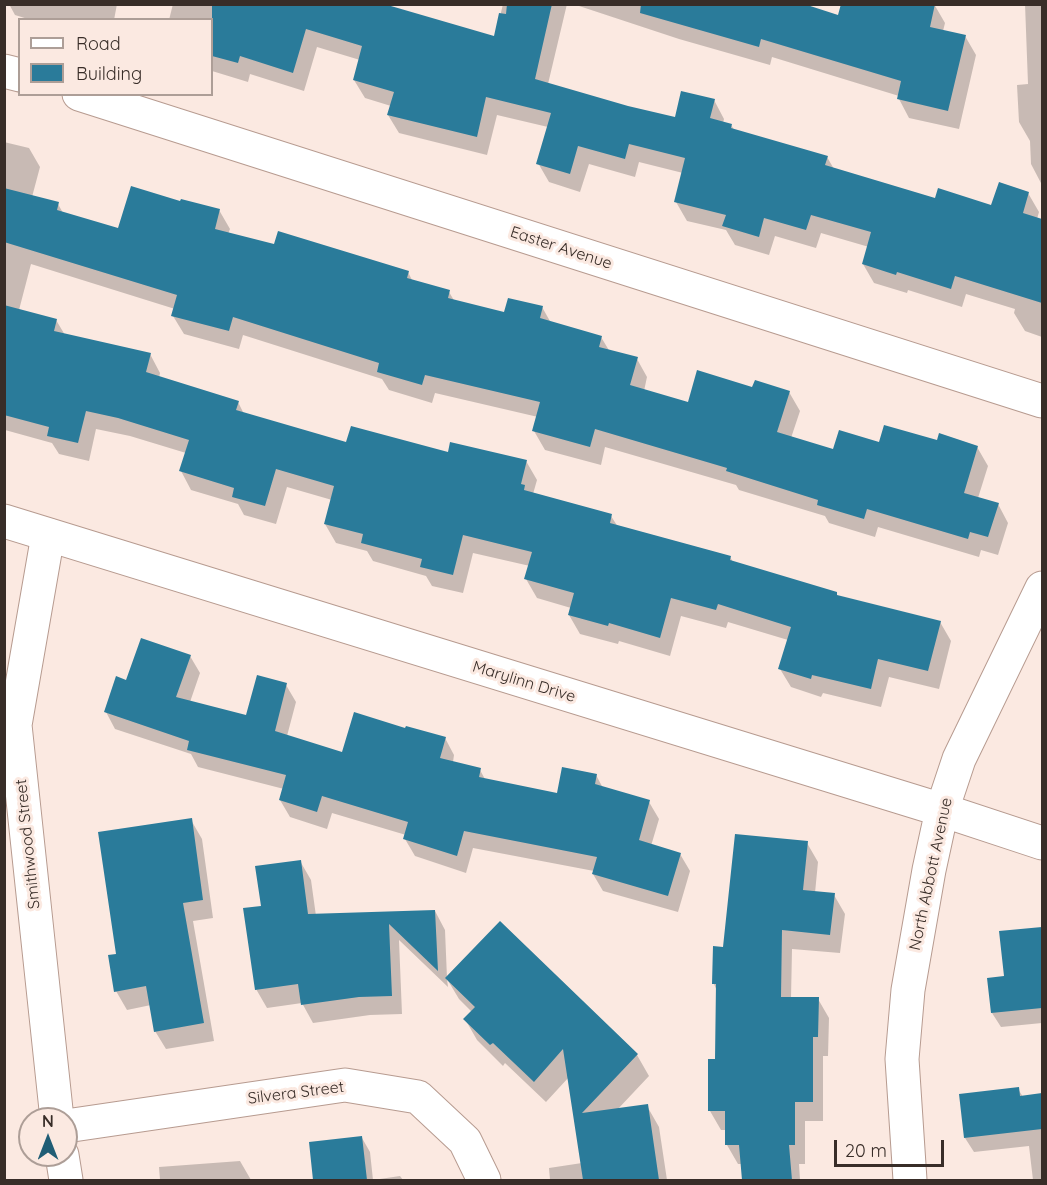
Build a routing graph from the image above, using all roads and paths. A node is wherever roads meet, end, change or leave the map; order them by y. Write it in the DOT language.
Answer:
graph roads {
  1 [pos="85,96"];
  2 [pos="1042,401"];
  3 [pos="4,521"];
  4 [pos="48,536"];
  5 [pos="1042,588"];
  6 [pos="942,810"];
  7 [pos="1042,843"];
  8 [pos="56,1107"];
  9 [pos="78,1124"];
  10 [pos="484,1180"];
  11 [pos="910,1180"];
  1 -- 2 [label="street, Easter Avenue"];
  3 -- 4 [label="street, Marylinn Drive"];
  4 -- 6 [label="street, Marylinn Drive"];
  4 -- 8 [label="street, Smithwood Street"];
  5 -- 6 [label="street, North Abbott Avenue"];
  6 -- 7 [label="street, Marylinn Drive"];
  6 -- 11 [label="street, North Abbott Avenue"];
  9 -- 10 [label="street, Silvera Street"];
}
